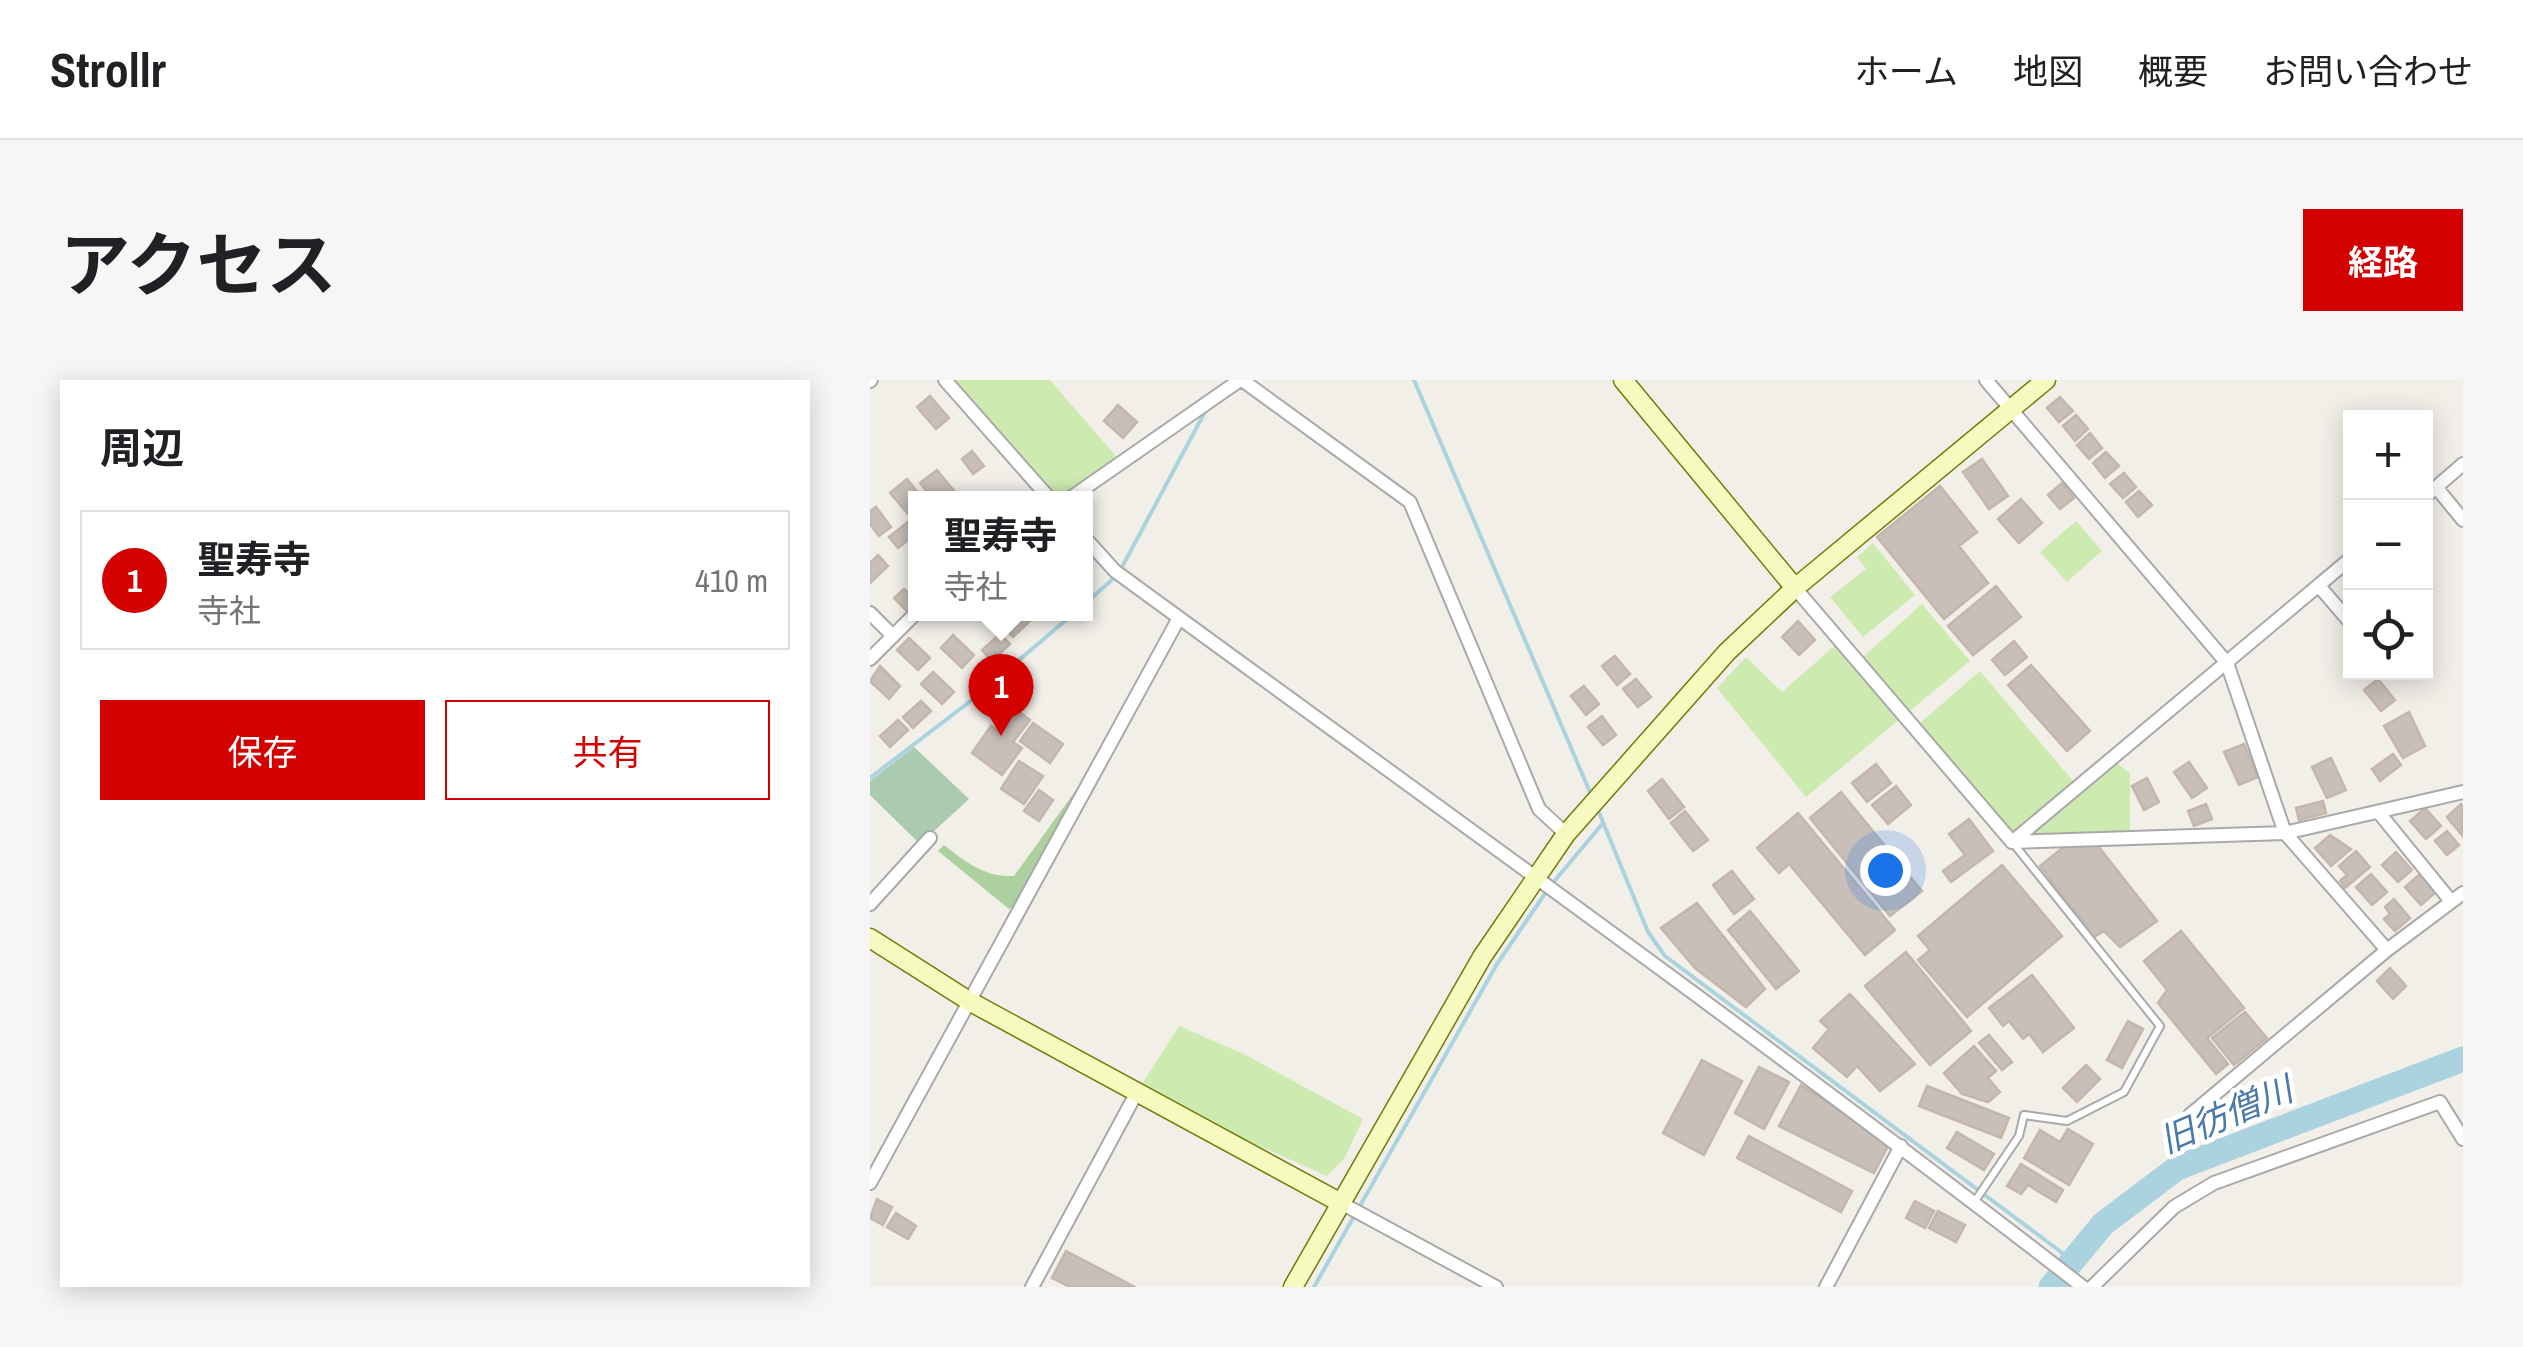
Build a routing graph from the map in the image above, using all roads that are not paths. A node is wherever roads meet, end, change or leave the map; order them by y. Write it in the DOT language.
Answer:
graph roads {
  1 [pos="1241,380"];
  2 [pos="1623,380"];
  3 [pos="1986,380"];
  4 [pos="2046,380"];
  5 [pos="949,382"];
  6 [pos="2011,410"];
  7 [pos="2463,464"];
  8 [pos="2433,489"];
  9 [pos="1044,491"];
  10 [pos="1079,491"];
  11 [pos="2433,493"];
  12 [pos="2463,520"];
  13 [pos="1093,547"];
  14 [pos="2343,565"];
  15 [pos="2318,586"];
  16 [pos="1795,588"];
  17 [pos="870,614"];
  18 [pos="2343,614"];
  19 [pos="1180,618"];
  20 [pos="908,620"];
  21 [pos="892,635"];
  22 [pos="870,658"];
  23 [pos="2227,663"];
  24 [pos="2463,792"];
  25 [pos="2380,814"];
  26 [pos="2284,833"];
  27 [pos="1566,834"];
  28 [pos="930,838"];
  29 [pos="2012,842"];
  30 [pos="1536,875"];
  31 [pos="2463,893"];
  32 [pos="2450,900"];
  33 [pos="870,904"];
  34 [pos="870,938"];
  35 [pos="2386,950"];
  36 [pos="969,1002"];
  37 [pos="1136,1092"];
  38 [pos="2190,1115"];
  39 [pos="2463,1139"];
  40 [pos="1901,1146"];
  41 [pos="870,1183"];
  42 [pos="1974,1202"];
  43 [pos="1341,1203"];
  44 [pos="1032,1287"];
  45 [pos="1294,1287"];
  46 [pos="1496,1287"];
  47 [pos="1826,1287"];
  48 [pos="2083,1287"];
  49 [pos="2092,1287"];
  1 -- 10 [label="street"];
  1 -- 27 [label="street"];
  2 -- 16 [label="street"];
  3 -- 6 [label="street"];
  4 -- 6 [label="street"];
  5 -- 9 [label="street"];
  6 -- 16 [label="street"];
  6 -- 23 [label="street"];
  7 -- 8 [label="street"];
  11 -- 12 [label="street"];
  13 -- 19 [label="street"];
  14 -- 15 [label="street"];
  15 -- 18 [label="street"];
  15 -- 23 [label="street"];
  16 -- 27 [label="street"];
  16 -- 29 [label="street"];
  17 -- 21 [label="street"];
  19 -- 30 [label="street"];
  19 -- 36 [label="street"];
  20 -- 21 [label="street"];
  21 -- 22 [label="street"];
  23 -- 26 [label="street"];
  23 -- 29 [label="street"];
  24 -- 25 [label="street"];
  25 -- 26 [label="street"];
  25 -- 32 [label="street"];
  26 -- 29 [label="street"];
  26 -- 35 [label="street"];
  27 -- 30 [label="street"];
  28 -- 33 [label="street"];
  29 -- 42 [label="lane"];
  30 -- 40 [label="street"];
  30 -- 43 [label="street"];
  31 -- 32 [label="street"];
  32 -- 35 [label="street"];
  34 -- 36 [label="street"];
  35 -- 38 [label="street"];
  36 -- 37 [label="street"];
  36 -- 41 [label="street"];
  37 -- 43 [label="street"];
  37 -- 44 [label="street"];
  39 -- 49 [label="street"];
  40 -- 42 [label="street"];
  40 -- 47 [label="street"];
  42 -- 48 [label="street"];
  43 -- 45 [label="street"];
  43 -- 46 [label="street"];
}
